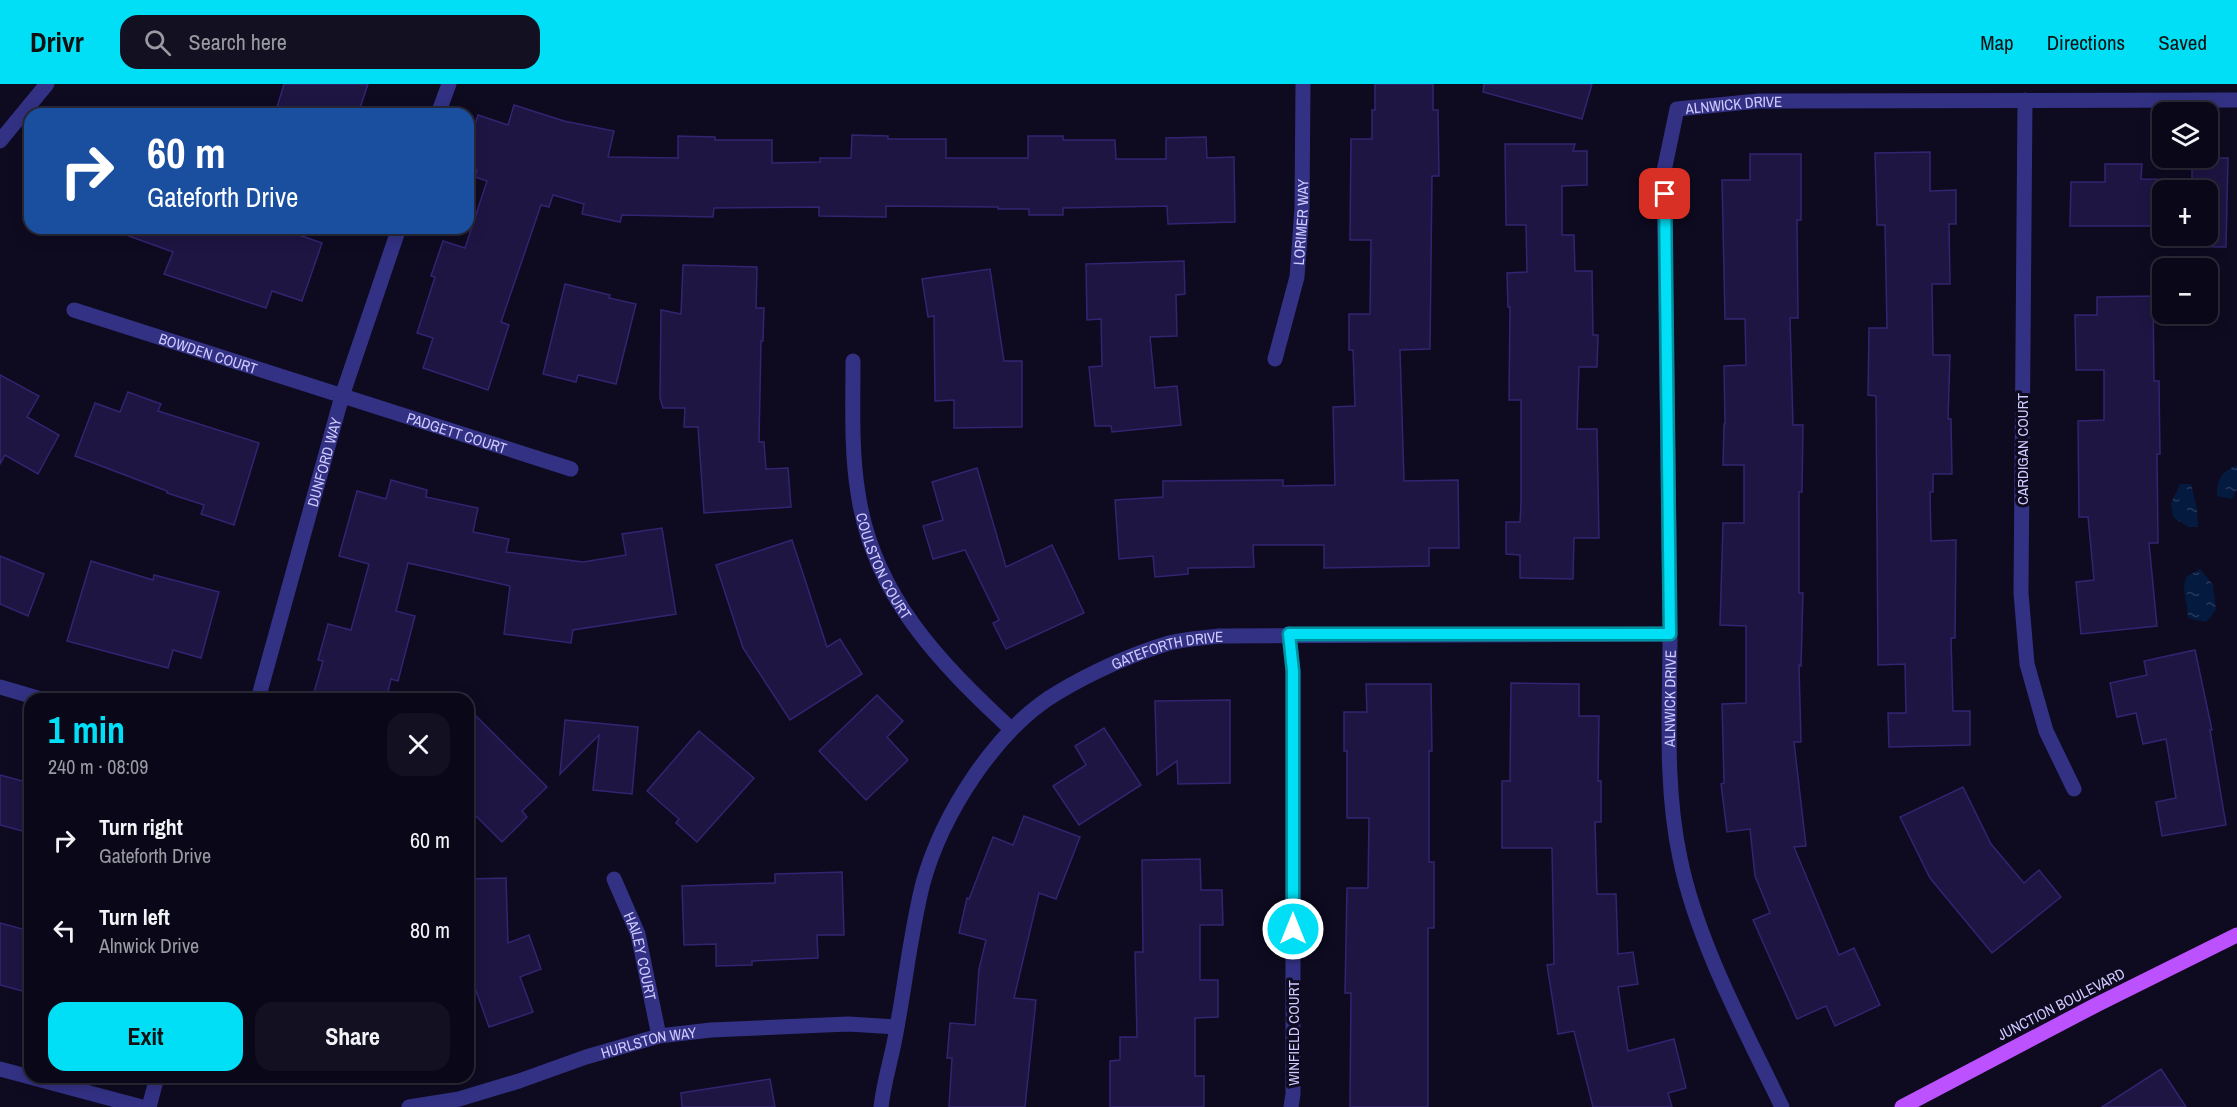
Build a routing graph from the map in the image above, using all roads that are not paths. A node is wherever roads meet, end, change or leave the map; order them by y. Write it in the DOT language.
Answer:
graph roads {
  1 [pos="47,84"];
  2 [pos="449,84"];
  3 [pos="1303,84"];
  4 [pos="2025,100"];
  5 [pos="2237,100"];
  6 [pos="27,108"];
  7 [pos="440,108"];
  8 [pos="24,112"];
  9 [pos="0,141"];
  10 [pos="397,234"];
  11 [pos="74,310"];
  12 [pos="1275,359"];
  13 [pos="853,361"];
  14 [pos="342,396"];
  15 [pos="571,469"];
  16 [pos="1289,634"];
  17 [pos="1670,634"];
  18 [pos="0,687"];
  19 [pos="260,693"];
  20 [pos="24,694"];
  21 [pos="1011,729"];
  22 [pos="2074,789"];
  23 [pos="614,879"];
  24 [pos="2237,935"];
  25 [pos="897,1027"];
  26 [pos="659,1036"];
  27 [pos="0,1070"];
  28 [pos="24,1076"];
  29 [pos="50,1083"];
  30 [pos="155,1083"];
  31 [pos="460,1103"];
  32 [pos="142,1107"];
  33 [pos="149,1107"];
  34 [pos="409,1107"];
  35 [pos="881,1107"];
  36 [pos="1291,1107"];
  37 [pos="1782,1107"];
  38 [pos="1902,1107"];
  1 -- 6 [label="street"];
  2 -- 7 [label="street"];
  3 -- 12 [label="street, LORIMER WAY"];
  4 -- 5 [label="street, ALNWICK DRIVE"];
  4 -- 17 [label="street, ALNWICK DRIVE"];
  4 -- 22 [label="street, CARDIGAN COURT"];
  8 -- 9 [label="street"];
  10 -- 14 [label="street, DUNFORD WAY"];
  11 -- 14 [label="street, BOWDEN COURT"];
  13 -- 21 [label="street, COULSTON COURT"];
  14 -- 15 [label="street, PADGETT COURT"];
  14 -- 19 [label="street, DUNFORD WAY"];
  16 -- 17 [label="street, GATEFORTH DRIVE"];
  16 -- 21 [label="street, GATEFORTH DRIVE"];
  16 -- 36 [label="street, WINFIELD COURT"];
  17 -- 37 [label="street, ALNWICK DRIVE"];
  18 -- 20 [label="street"];
  21 -- 25 [label="street, GATEFORTH DRIVE"];
  23 -- 26 [label="street, HAILEY COURT"];
  24 -- 38 [label="main road, JUNCTION BOULEVARD"];
  25 -- 26 [label="street, HURLSTON WAY"];
  25 -- 35 [label="street, GATEFORTH DRIVE"];
  26 -- 31 [label="street, HURLSTON WAY"];
  27 -- 28 [label="street"];
  29 -- 32 [label="street"];
  30 -- 33 [label="street"];
  31 -- 34 [label="street, HURLSTON WAY"];
}
